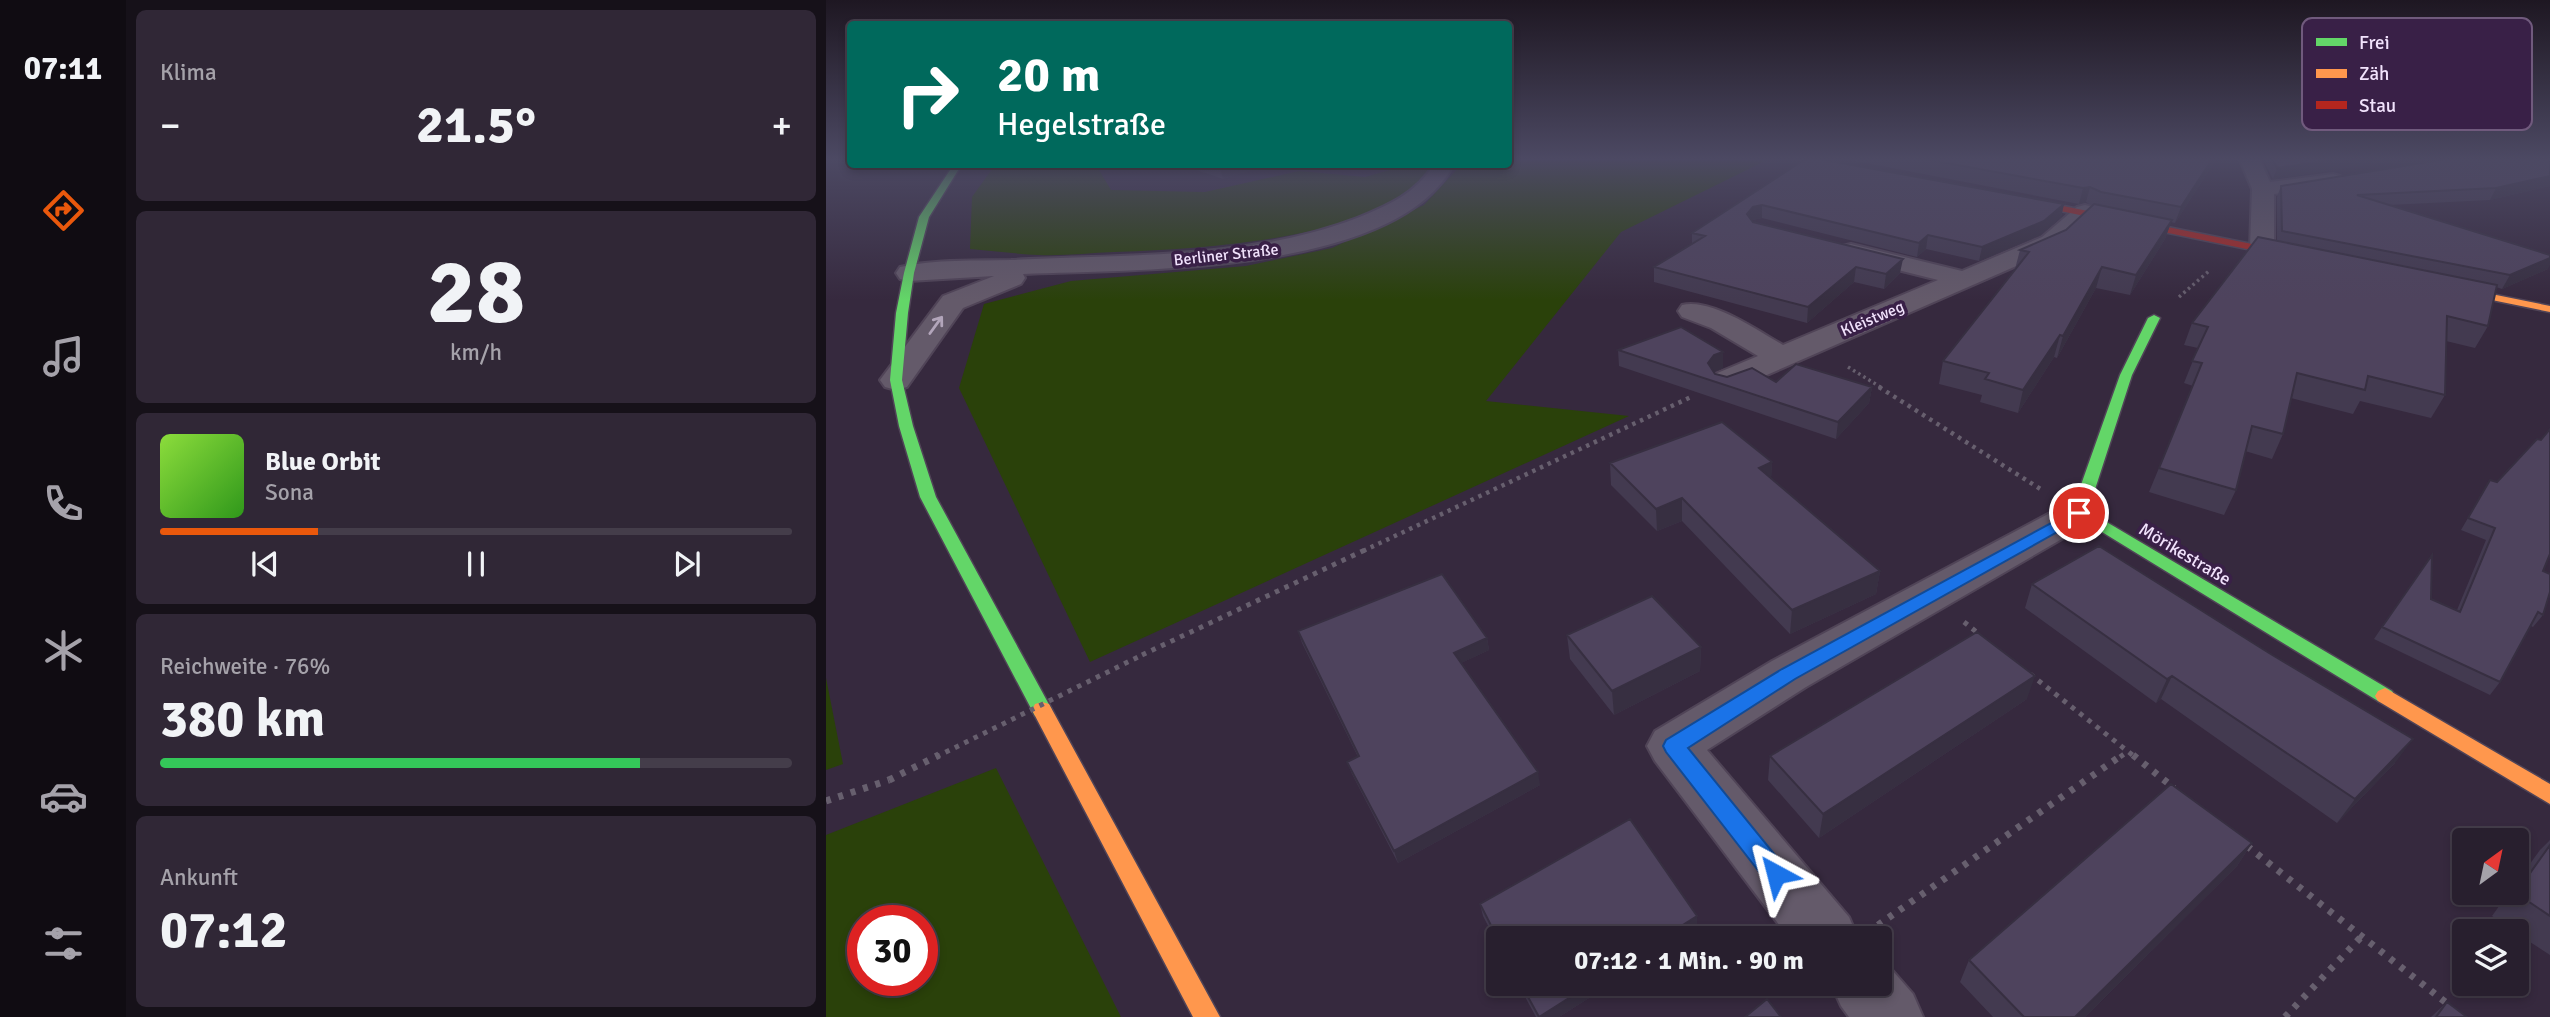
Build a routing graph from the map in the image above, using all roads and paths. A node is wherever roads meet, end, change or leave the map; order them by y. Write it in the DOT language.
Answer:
graph roads {
  1 [pos="931,205"];
  2 [pos="1405,205"];
  3 [pos="2050,205"];
  4 [pos="2260,205"];
  5 [pos="2085,212"];
  6 [pos="1829,245"];
  7 [pos="2252,246"];
  8 [pos="2316,260"];
  9 [pos="1107,264"];
  10 [pos="1012,278"];
  11 [pos="1964,279"];
  12 [pos="907,282"];
  13 [pos="2422,284"];
  14 [pos="2550,309"];
  15 [pos="1692,311"];
  16 [pos="2154,318"];
  17 [pos="1812,344"];
  18 [pos="1780,356"];
  19 [pos="896,380"];
  20 [pos="1726,381"];
  21 [pos="2079,513"];
  22 [pos="1930,596"];
  23 [pos="1985,639"];
  24 [pos="2018,665"];
  25 [pos="2127,752"];
  26 [pos="2548,789"];
  27 [pos="2181,794"];
  28 [pos="826,801"];
  29 [pos="2244,844"];
  30 [pos="1831,926"];
  31 [pos="1887,926"];
  32 [pos="2361,936"];
  33 [pos="1878,996"];
  34 [pos="2454,1009"];
  35 [pos="1207,1017"];
  36 [pos="1890,1017"];
  37 [pos="2285,1017"];
  1 -- 12 [label="main road"];
  2 -- 9 [label="street, Berliner Straße"];
  3 -- 5 [label="main road"];
  4 -- 7 [label="street"];
  5 -- 7 [label="main road"];
  5 -- 11 [label="street, Kleistweg"];
  6 -- 11 [label="street"];
  7 -- 8 [label="main road"];
  7 -- 16 [label="path"];
  9 -- 10 [label="street, Berliner Straße"];
  9 -- 12 [label="street, Berliner Straße"];
  10 -- 12 [label="street, Berliner Straße"];
  19 -- 10 [label="street, Berliner Straße, one-way"];
  11 -- 17 [label="street, Kleistweg"];
  12 -- 19 [label="main road"];
  13 -- 14 [label="main road"];
  15 -- 18 [label="street"];
  16 -- 21 [label="main road"];
  17 -- 18 [label="street, Kleistweg"];
  17 -- 21 [label="path"];
  18 -- 20 [label="street, Kleistweg"];
  19 -- 35 [label="main road"];
  20 -- 28 [label="path, bridge"];
  21 -- 22 [label="street"];
  21 -- 26 [label="main road, Mörikestraße"];
  22 -- 23 [label="path"];
  22 -- 30 [label="street"];
  24 -- 25 [label="path"];
  25 -- 27 [label="path"];
  25 -- 31 [label="path"];
  29 -- 32 [label="path"];
  32 -- 34 [label="path"];
  32 -- 37 [label="path"];
  33 -- 36 [label="street"];
}
